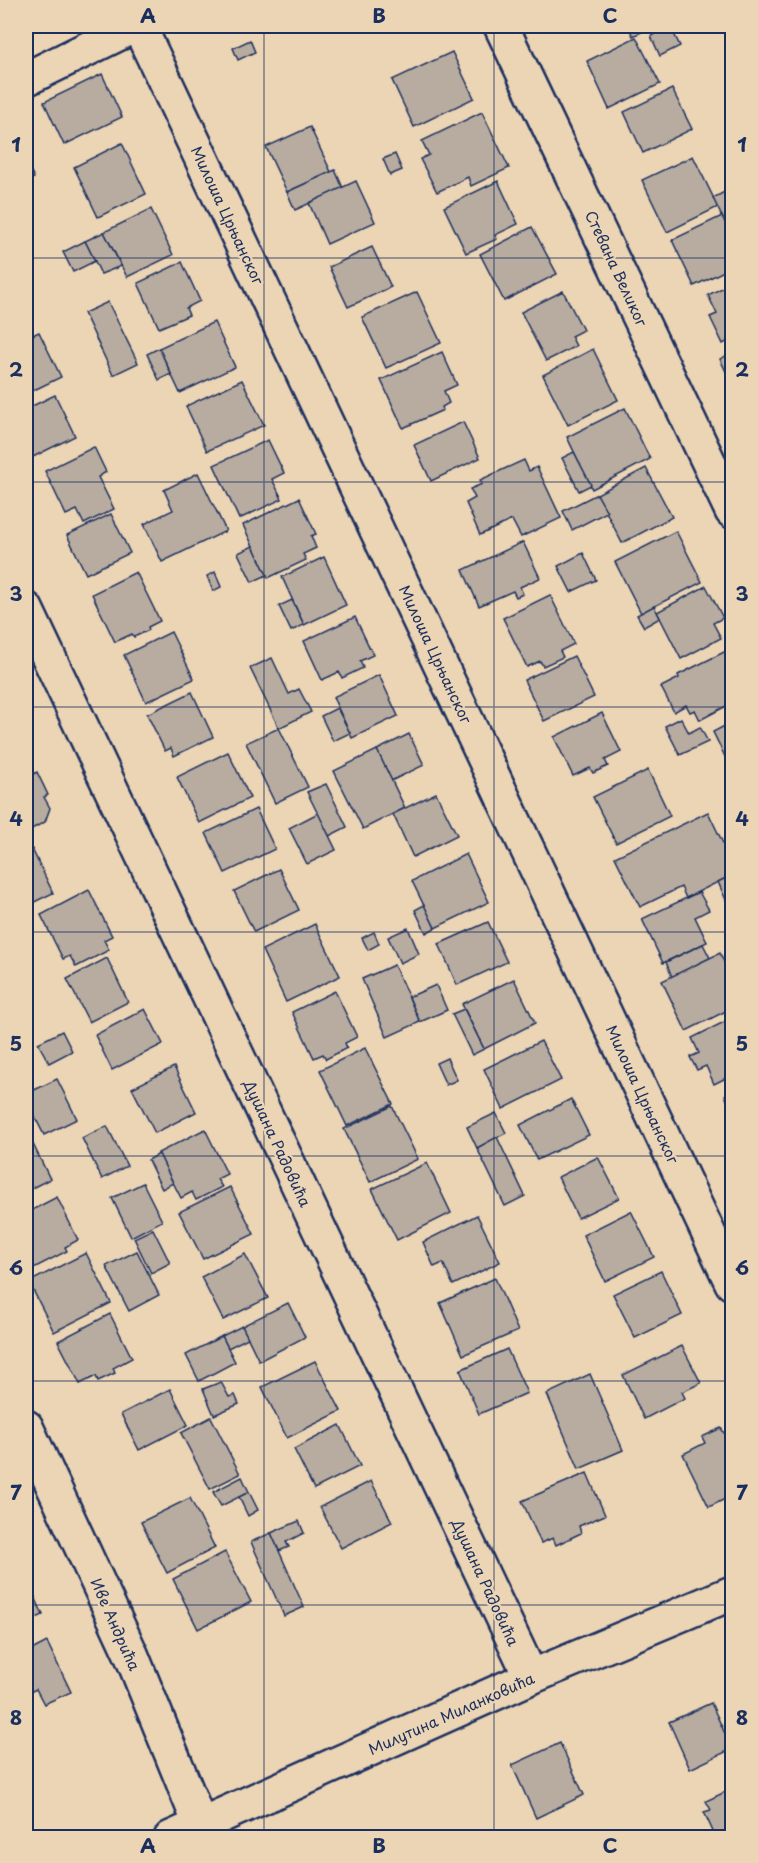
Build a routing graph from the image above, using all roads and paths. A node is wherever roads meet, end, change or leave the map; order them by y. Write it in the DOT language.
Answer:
graph roads {
  1 [pos="134,26"];
  2 [pos="139,26"];
  3 [pos="501,26"];
  4 [pos="26,79"];
  5 [pos="732,511"];
  6 [pos="26,609"];
  7 [pos="732,1283"];
  8 [pos="26,1427"];
  9 [pos="732,1593"];
  10 [pos="531,1677"];
  11 [pos="186,1831"];
  1 -- 4 [label="street"];
  2 -- 7 [label="street, Милоша Црњанског"];
  3 -- 5 [label="street, Стевана Великог"];
  6 -- 10 [label="street, Душана Радовића"];
  8 -- 11 [label="street, Иве Андрића"];
  9 -- 10 [label="street, Милутина Миланковића"];
  10 -- 11 [label="street, Милутина Миланковића"];
}
